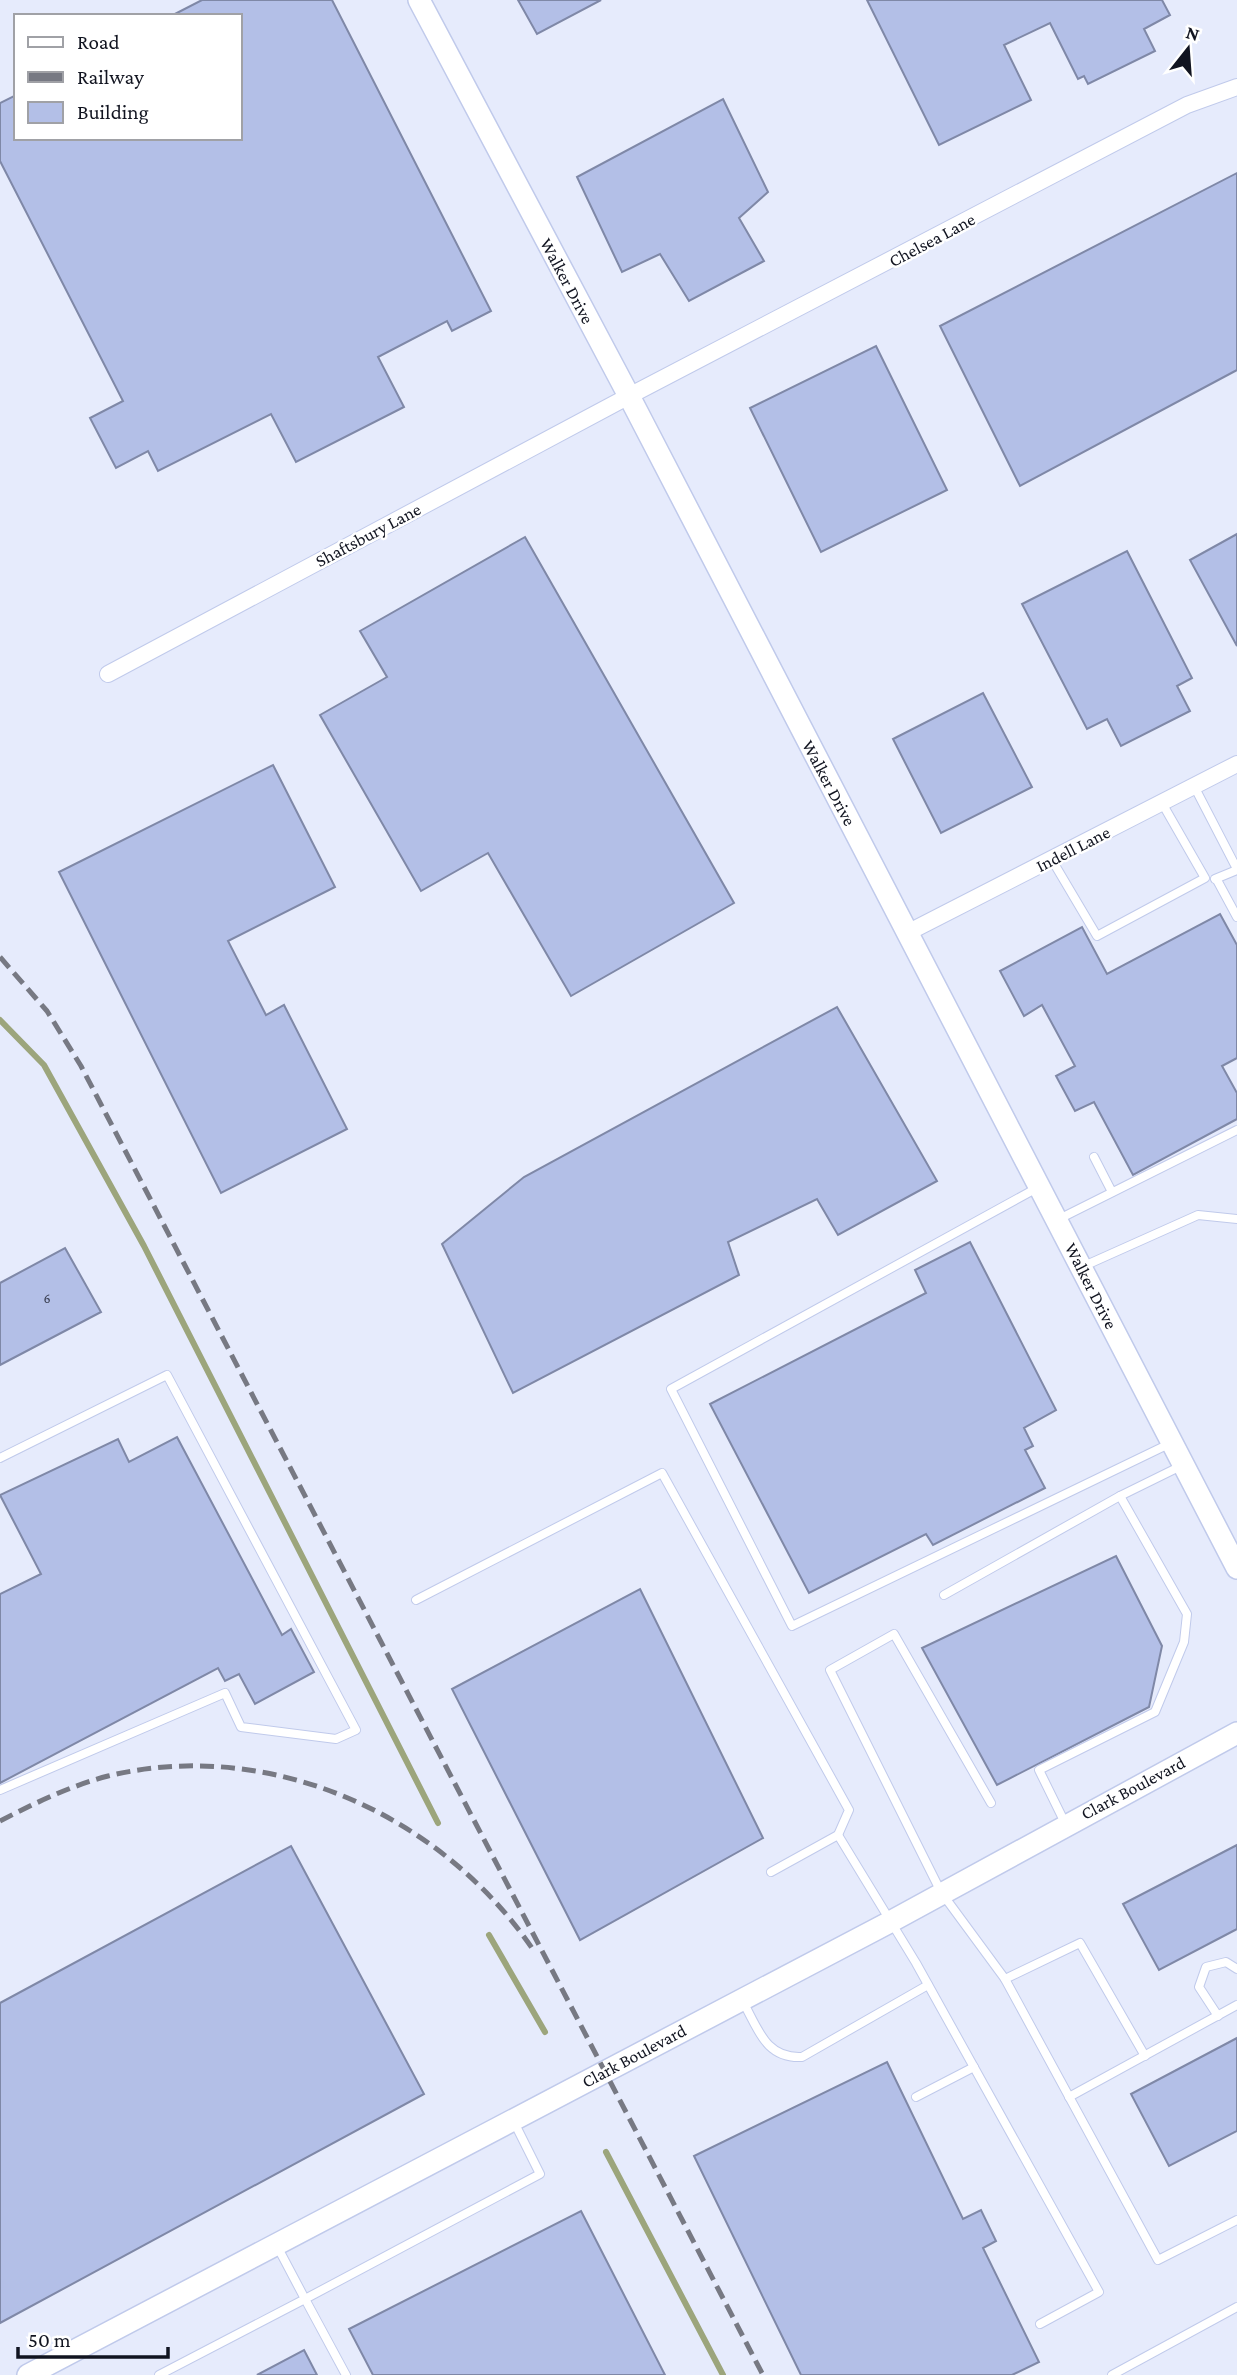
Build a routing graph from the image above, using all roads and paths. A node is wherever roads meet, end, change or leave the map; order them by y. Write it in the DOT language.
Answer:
graph roads {
  1 [pos="419,0"];
  2 [pos="1237,87"];
  3 [pos="629,396"];
  4 [pos="108,674"];
  5 [pos="1237,764"];
  6 [pos="1194,786"];
  7 [pos="1162,803"];
  8 [pos="1052,860"];
  9 [pos="1237,869"];
  10 [pos="1205,878"];
  11 [pos="1217,880"];
  12 [pos="1237,917"];
  13 [pos="907,933"];
  14 [pos="1237,1130"];
  15 [pos="1094,1157"];
  16 [pos="1039,1187"];
  17 [pos="1112,1192"];
  18 [pos="1237,1219"];
  19 [pos="1056,1220"];
  20 [pos="1081,1268"];
  21 [pos="1172,1442"];
  22 [pos="0,1458"];
  23 [pos="1183,1465"];
  24 [pos="1120,1496"];
  25 [pos="1237,1568"];
  26 [pos="944,1595"];
  27 [pos="416,1600"];
  28 [pos="1237,1733"];
  29 [pos="0,1790"];
  30 [pos="991,1803"];
  31 [pos="1066,1825"];
  32 [pos="838,1835"];
  33 [pos="771,1871"];
  34 [pos="941,1892"];
  35 [pos="890,1922"];
  36 [pos="1237,1969"];
  37 [pos="1005,1979"];
  38 [pos="928,1985"];
  39 [pos="742,2000"];
  40 [pos="1237,2005"];
  41 [pos="1217,2016"];
  42 [pos="1145,2056"];
  43 [pos="974,2067"];
  44 [pos="916,2097"];
  45 [pos="1069,2097"];
  46 [pos="513,2120"];
  47 [pos="1237,2220"];
  48 [pos="276,2245"];
  49 [pos="305,2299"];
  50 [pos="1237,2307"];
  51 [pos="1040,2325"];
  52 [pos="28,2375"];
  53 [pos="159,2375"];
  54 [pos="346,2375"];
  55 [pos="1112,2375"];
  1 -- 3 [label="street, Walker Drive"];
  2 -- 3 [label="street, Chelsea Lane"];
  3 -- 4 [label="street, Shaftsbury Lane"];
  3 -- 13 [label="street, Walker Drive"];
  5 -- 6 [label="street, Indell Lane"];
  6 -- 7 [label="street, Indell Lane"];
  6 -- 9 [label="lane"];
  7 -- 8 [label="street, Indell Lane"];
  7 -- 10 [label="lane"];
  8 -- 10 [label="lane"];
  8 -- 13 [label="street, Indell Lane"];
  9 -- 11 [label="lane"];
  10 -- 11 [label="lane"];
  11 -- 12 [label="lane"];
  13 -- 16 [label="street, Walker Drive"];
  14 -- 17 [label="lane"];
  15 -- 17 [label="lane"];
  16 -- 19 [label="street, Walker Drive"];
  16 -- 21 [label="lane"];
  17 -- 19 [label="lane"];
  18 -- 20 [label="lane"];
  19 -- 20 [label="street, Walker Drive"];
  20 -- 21 [label="street, Walker Drive"];
  21 -- 23 [label="street, Walker Drive"];
  22 -- 29 [label="lane"];
  23 -- 24 [label="lane"];
  23 -- 25 [label="street, Walker Drive"];
  24 -- 26 [label="lane"];
  24 -- 31 [label="lane"];
  27 -- 32 [label="lane"];
  28 -- 31 [label="street, Clark Boulevard"];
  30 -- 34 [label="lane"];
  31 -- 34 [label="street, Clark Boulevard"];
  32 -- 33 [label="lane"];
  32 -- 35 [label="lane"];
  34 -- 35 [label="street, Clark Boulevard"];
  34 -- 37 [label="lane"];
  35 -- 38 [label="lane"];
  35 -- 39 [label="street, Clark Boulevard"];
  36 -- 41 [label="lane"];
  37 -- 42 [label="lane"];
  37 -- 45 [label="lane"];
  38 -- 39 [label="lane"];
  38 -- 43 [label="lane"];
  39 -- 46 [label="street, Clark Boulevard"];
  40 -- 41 [label="lane"];
  41 -- 42 [label="lane"];
  42 -- 45 [label="lane"];
  43 -- 44 [label="lane"];
  43 -- 51 [label="lane"];
  45 -- 47 [label="lane"];
  46 -- 48 [label="street, Clark Boulevard"];
  46 -- 49 [label="lane"];
  48 -- 49 [label="lane"];
  48 -- 52 [label="street, Clark Boulevard"];
  49 -- 53 [label="lane"];
  49 -- 54 [label="lane"];
  50 -- 55 [label="lane"];
}
